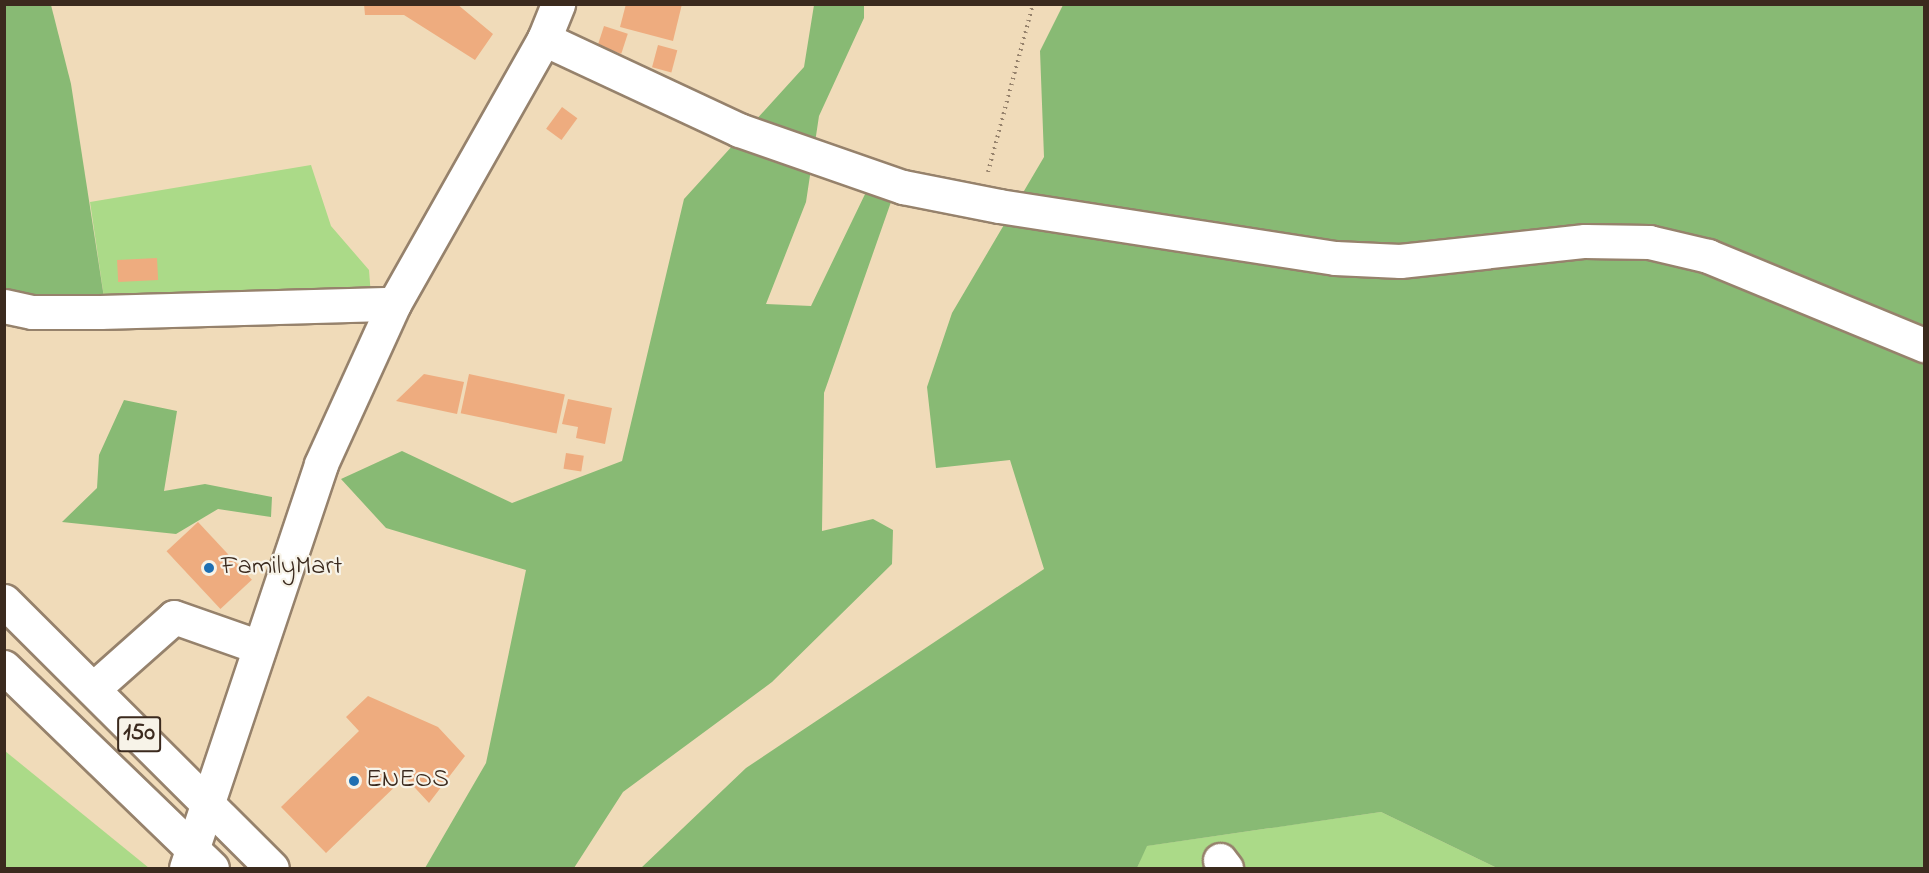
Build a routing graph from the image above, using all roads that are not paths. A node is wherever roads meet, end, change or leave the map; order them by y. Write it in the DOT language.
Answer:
graph roads {
  1 [pos="558,4"];
  2 [pos="544,39"];
  3 [pos="394,304"];
  4 [pos="4,306"];
  5 [pos="1924,345"];
  6 [pos="4,601"];
  7 [pos="259,647"];
  8 [pos="4,666"];
  9 [pos="93,689"];
  10 [pos="205,804"];
  11 [pos="197,862"];
  12 [pos="272,868"];
  1 -- 2 [label="main road"];
  2 -- 3 [label="main road"];
  2 -- 5 [label="main road"];
  3 -- 4 [label="main road"];
  3 -- 7 [label="main road"];
  6 -- 9 [label="main road, 150"];
  7 -- 9 [label="main road"];
  7 -- 10 [label="main road"];
  8 -- 11 [label="main road, 150"];
  9 -- 10 [label="main road, 150"];
  10 -- 11 [label="main road"];
  10 -- 12 [label="main road, 150"];
}
